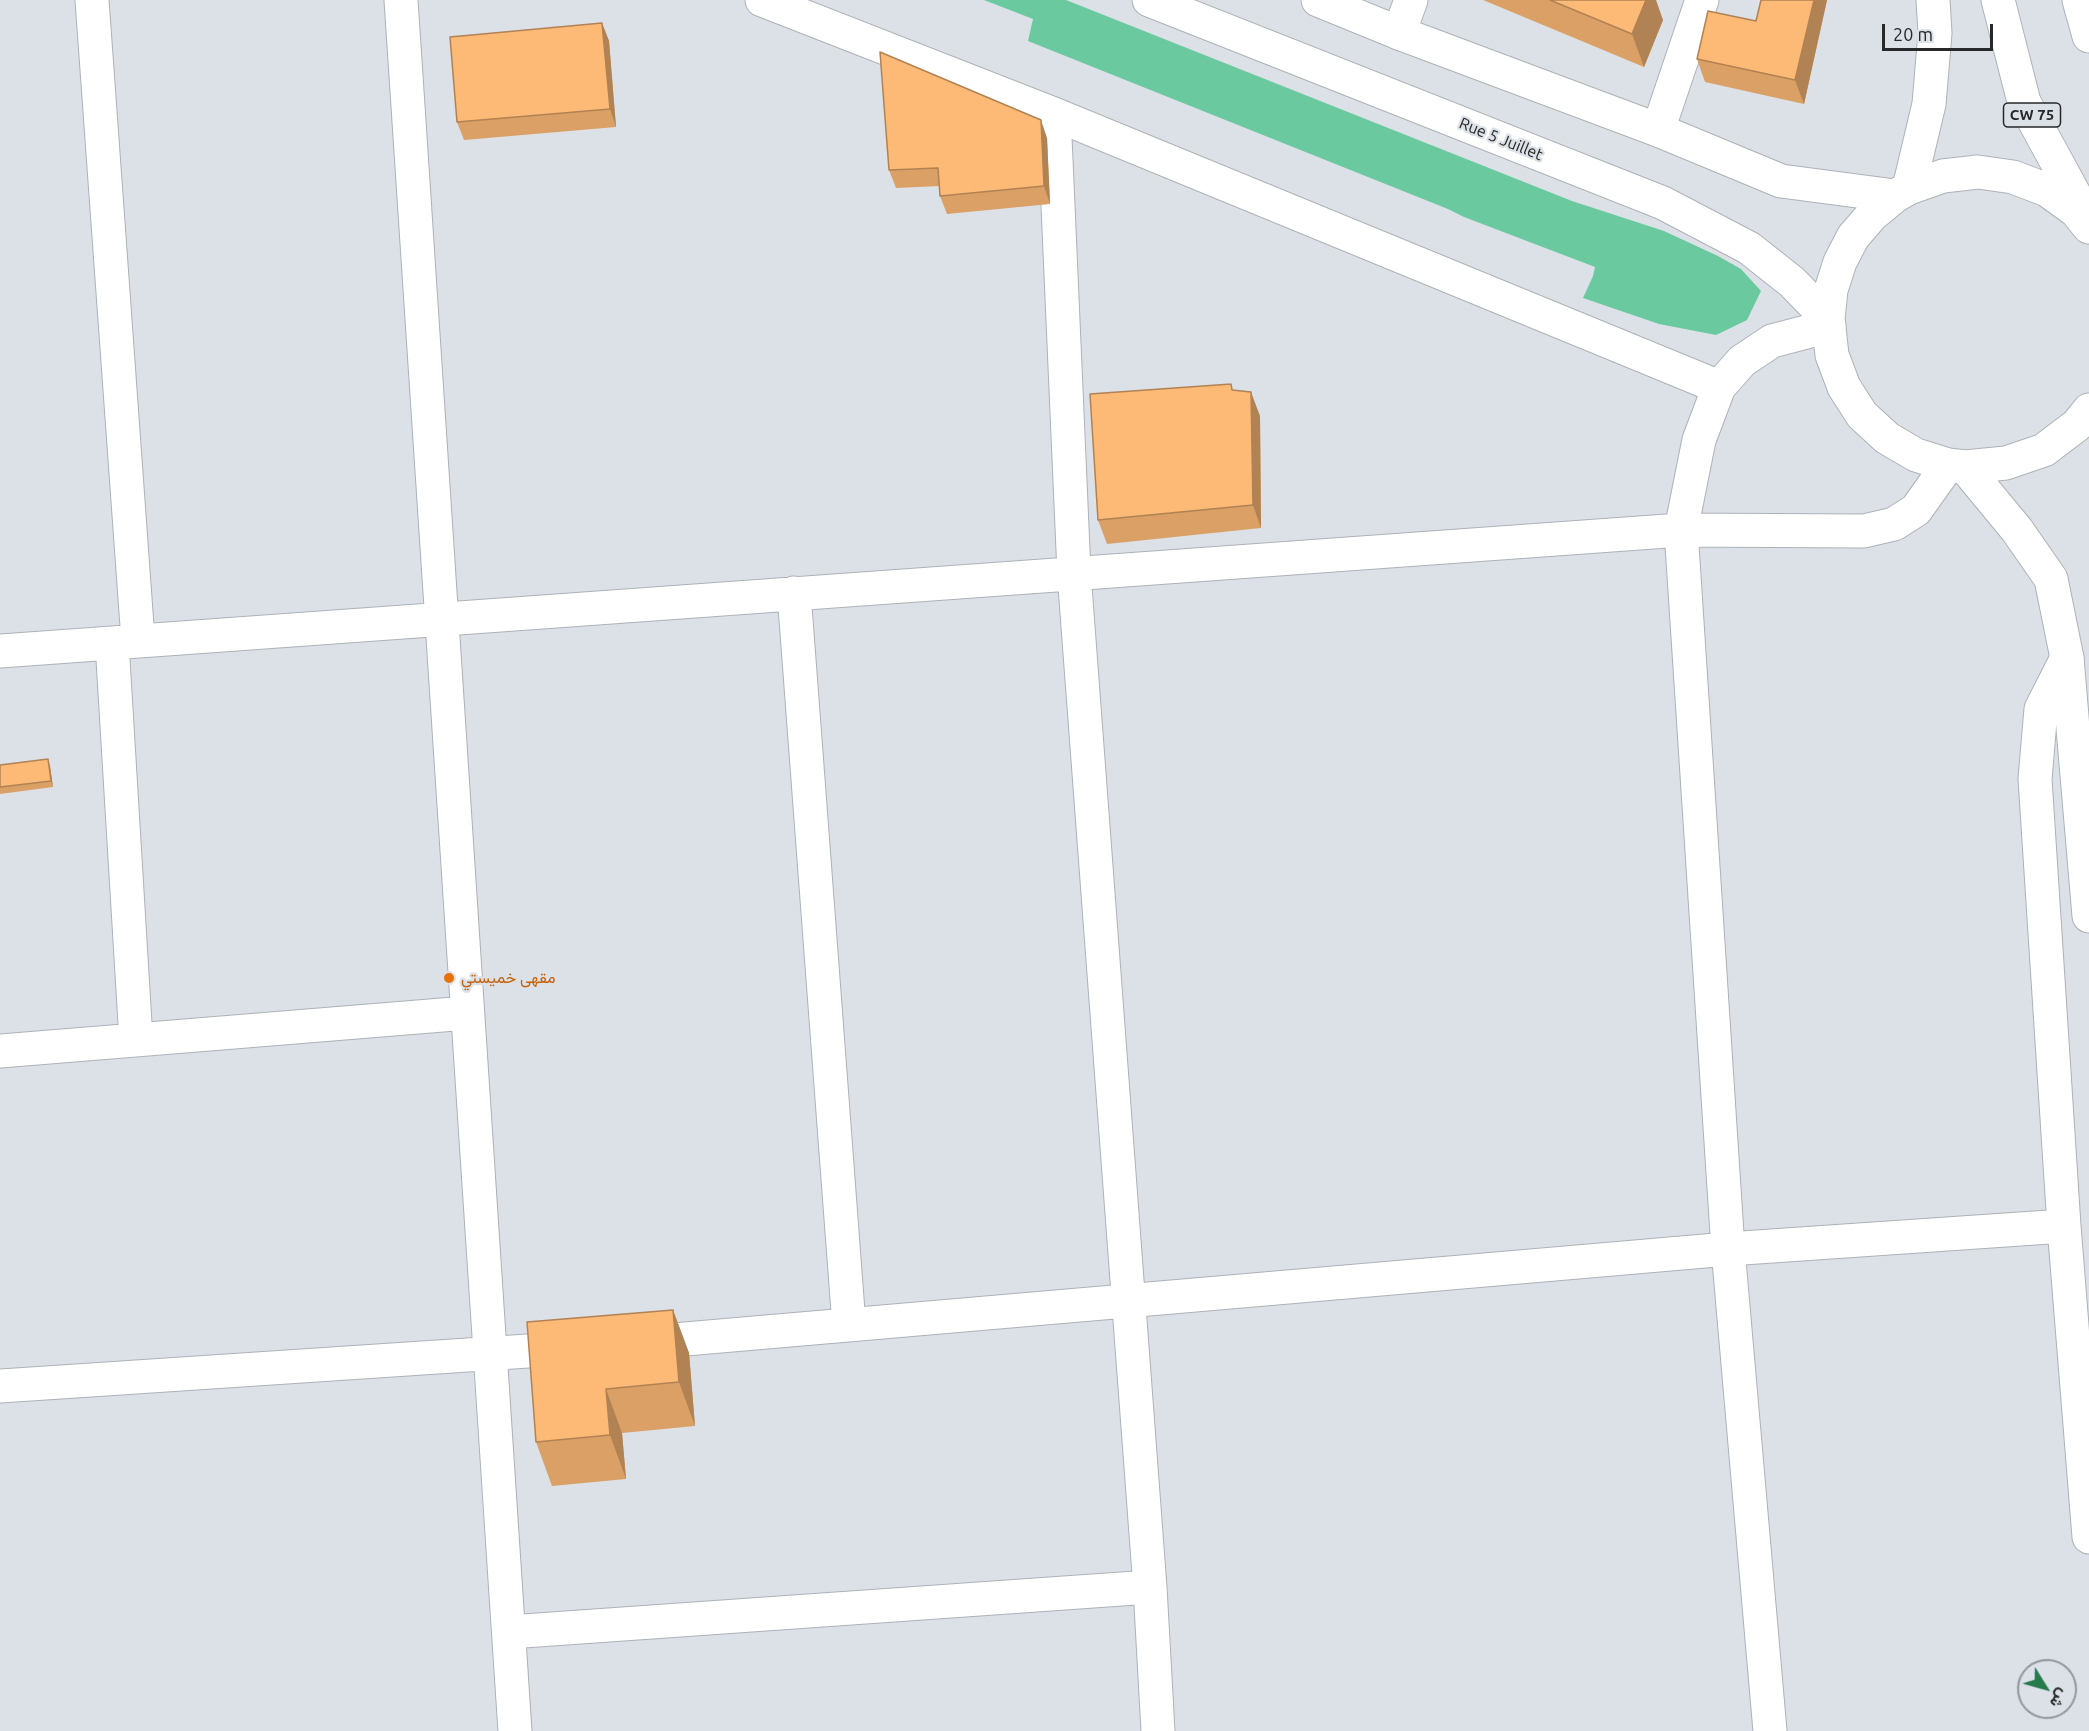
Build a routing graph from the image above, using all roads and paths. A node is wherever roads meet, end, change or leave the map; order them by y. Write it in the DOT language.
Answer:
graph roads {
  1 [pos="92,0"];
  2 [pos="401,0"];
  3 [pos="762,0"];
  4 [pos="1149,0"];
  5 [pos="1318,0"];
  6 [pos="1411,0"];
  7 [pos="1702,0"];
  8 [pos="1933,0"];
  9 [pos="1998,0"];
  10 [pos="2079,0"];
  11 [pos="1399,33"];
  12 [pos="2089,36"];
  13 [pos="1054,114"];
  14 [pos="1658,130"];
  15 [pos="1902,192"];
  16 [pos="2089,221"];
  17 [pos="2089,227"];
  18 [pos="1828,322"];
  19 [pos="1719,387"];
  20 [pos="2089,410"];
  21 [pos="1957,466"];
  22 [pos="1681,530"];
  23 [pos="1074,573"];
  24 [pos="794,593"];
  25 [pos="441,618"];
  26 [pos="125,642"];
  27 [pos="0,651"];
  28 [pos="2067,658"];
  29 [pos="2089,916"];
  30 [pos="468,1013"];
  31 [pos="136,1040"];
  32 [pos="0,1051"];
  33 [pos="2064,1226"];
  34 [pos="1728,1249"];
  35 [pos="1129,1302"];
  36 [pos="849,1325"];
  37 [pos="490,1355"];
  38 [pos="0,1386"];
  39 [pos="2089,1538"];
  40 [pos="1150,1587"];
  41 [pos="509,1632"];
  42 [pos="515,1731"];
  43 [pos="1158,1731"];
  44 [pos="1770,1731"];
  1 -- 26 [label="street"];
  2 -- 25 [label="street"];
  3 -- 13 [label="street"];
  4 -- 18 [label="street, Rue 5 Juillet"];
  5 -- 11 [label="street"];
  6 -- 11 [label="street"];
  7 -- 14 [label="street"];
  8 -- 15 [label="street"];
  9 -- 16 [label="street, CW 75"];
  10 -- 12 [label="street"];
  11 -- 14 [label="street"];
  13 -- 19 [label="street"];
  13 -- 23 [label="street"];
  14 -- 15 [label="street"];
  15 -- 17 [label="street"];
  15 -- 18 [label="street"];
  18 -- 19 [label="street"];
  18 -- 21 [label="street"];
  19 -- 22 [label="street"];
  20 -- 21 [label="street"];
  21 -- 22 [label="street"];
  21 -- 28 [label="street"];
  22 -- 23 [label="street"];
  22 -- 34 [label="street"];
  23 -- 24 [label="street"];
  23 -- 35 [label="street"];
  24 -- 25 [label="street"];
  24 -- 36 [label="street"];
  25 -- 26 [label="street"];
  25 -- 30 [label="street"];
  26 -- 27 [label="street"];
  26 -- 31 [label="street"];
  28 -- 29 [label="street"];
  28 -- 33 [label="street"];
  30 -- 31 [label="street"];
  30 -- 37 [label="street"];
  31 -- 32 [label="street"];
  33 -- 34 [label="street"];
  33 -- 39 [label="street"];
  34 -- 35 [label="street"];
  34 -- 44 [label="street"];
  35 -- 36 [label="street"];
  35 -- 40 [label="street"];
  36 -- 37 [label="street"];
  37 -- 38 [label="street"];
  37 -- 41 [label="street"];
  40 -- 41 [label="street"];
  40 -- 43 [label="street"];
  41 -- 42 [label="street"];
}
